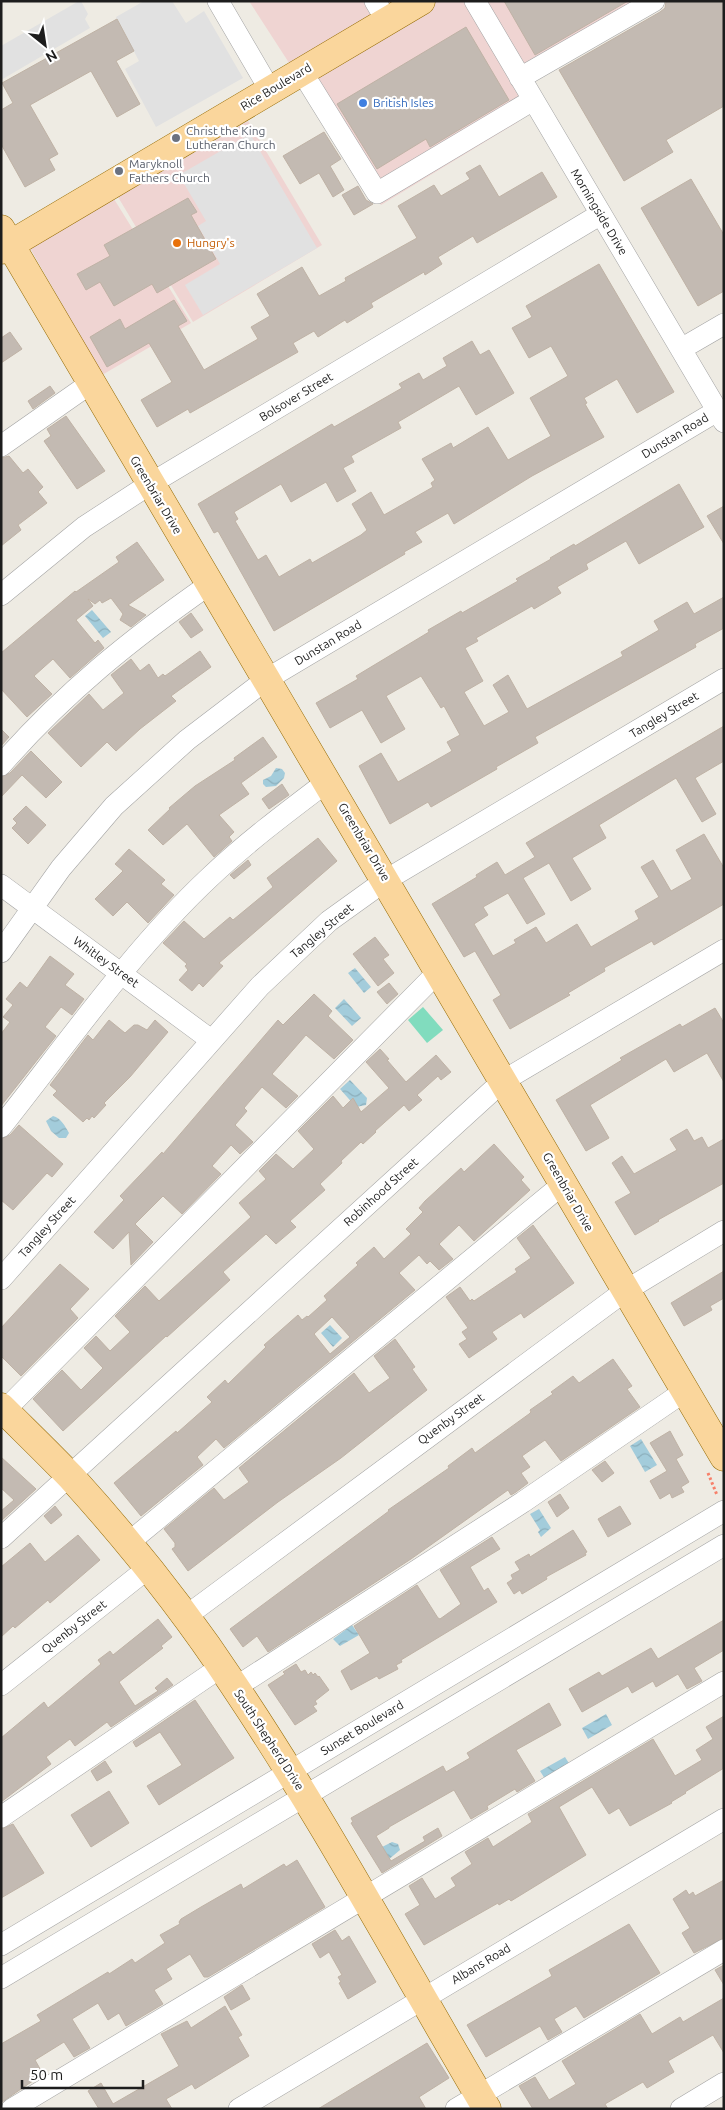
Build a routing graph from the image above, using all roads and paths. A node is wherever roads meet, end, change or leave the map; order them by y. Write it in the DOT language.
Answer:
graph roads {
  1 [pos="218,1"];
  2 [pos="421,1"];
  3 [pos="474,1"];
  4 [pos="654,1"];
  5 [pos="381,11"];
  6 [pos="302,72"];
  7 [pos="520,78"];
  8 [pos="270,90"];
  9 [pos="533,100"];
  10 [pos="601,214"];
  11 [pos="4,241"];
  12 [pos="724,324"];
  13 [pos="680,349"];
  14 [pos="91,383"];
  15 [pos="720,416"];
  16 [pos="1,446"];
  17 [pos="150,484"];
  18 [pos="210,584"];
  19 [pos="1,595"];
  20 [pos="267,679"];
  21 [pos="724,679"];
  22 [pos="1,765"];
  23 [pos="328,781"];
  24 [pos="386,880"];
  25 [pos="1,885"];
  26 [pos="33,908"];
  27 [pos="724,950"];
  28 [pos="1,952"];
  29 [pos="439,971"];
  30 [pos="122,974"];
  31 [pos="211,1040"];
  32 [pos="503,1082"];
  33 [pos="1,1127"];
  34 [pos="563,1184"];
  35 [pos="724,1231"];
  36 [pos="1,1279"];
  37 [pos="625,1291"];
  38 [pos="685,1391"];
  39 [pos="3,1408"];
  40 [pos="724,1457"];
  41 [pos="70,1476"];
  42 [pos="724,1510"];
  43 [pos="1,1538"];
  44 [pos="128,1544"];
  45 [pos="724,1545"];
  46 [pos="148,1569"];
  47 [pos="185,1616"];
  48 [pos="228,1677"];
  49 [pos="724,1682"];
  50 [pos="1,1685"];
  51 [pos="290,1771"];
  52 [pos="305,1796"];
  53 [pos="1,1817"];
  54 [pos="724,1819"];
  55 [pos="364,1898"];
  56 [pos="1,1945"];
  57 [pos="724,1950"];
  58 [pos="1,1978"];
  59 [pos="422,1999"];
  60 [pos="724,2082"];
  61 [pos="483,2102"];
  62 [pos="12,2109"];
  63 [pos="239,2109"];
  64 [pos="456,2109"];
  65 [pos="681,2109"];
  1 -- 8 [label="street"];
  2 -- 5 [label="main road, Rice Boulevard"];
  3 -- 7 [label="street, Morningside Drive"];
  4 -- 7 [label="street"];
  5 -- 6 [label="main road, Rice Boulevard"];
  6 -- 8 [label="main road, Rice Boulevard"];
  6 -- 9 [label="street"];
  7 -- 9 [label="street, Morningside Drive"];
  8 -- 11 [label="main road, Rice Boulevard"];
  9 -- 10 [label="street, Morningside Drive"];
  10 -- 13 [label="street, Morningside Drive"];
  10 -- 17 [label="street, Bolsover Street"];
  11 -- 14 [label="main road, Greenbriar Drive"];
  12 -- 13 [label="street"];
  13 -- 15 [label="street, Morningside Drive"];
  14 -- 16 [label="street"];
  14 -- 17 [label="main road, Greenbriar Drive"];
  15 -- 20 [label="street, Dunstan Road"];
  17 -- 18 [label="main road, Greenbriar Drive"];
  17 -- 19 [label="street, Bolsover Street"];
  18 -- 20 [label="main road, Greenbriar Drive"];
  18 -- 22 [label="street"];
  20 -- 23 [label="main road, Greenbriar Drive"];
  20 -- 26 [label="street, Dunstan Road"];
  21 -- 24 [label="street, Tangley Street"];
  23 -- 24 [label="main road, Greenbriar Drive"];
  23 -- 30 [label="street"];
  24 -- 29 [label="main road, Greenbriar Drive"];
  24 -- 31 [label="street, Tangley Street"];
  25 -- 26 [label="street, Whitley Street"];
  26 -- 28 [label="street, Dunstan Road"];
  26 -- 30 [label="street, Whitley Street"];
  27 -- 32 [label="street, Robinhood Street"];
  29 -- 32 [label="main road, Greenbriar Drive"];
  29 -- 39 [label="street"];
  30 -- 31 [label="street, Whitley Street"];
  30 -- 33 [label="street"];
  31 -- 36 [label="street, Tangley Street"];
  32 -- 34 [label="main road, Greenbriar Drive"];
  32 -- 41 [label="street, Robinhood Street"];
  34 -- 37 [label="main road, Greenbriar Drive"];
  34 -- 44 [label="street"];
  35 -- 37 [label="street, Quenby Street"];
  37 -- 38 [label="main road, Greenbriar Drive"];
  37 -- 47 [label="street, Quenby Street"];
  38 -- 40 [label="main road, Greenbriar Drive"];
  38 -- 48 [label="street"];
  39 -- 41 [label="main road, South Shepherd Drive"];
  41 -- 43 [label="street, Robinhood Street"];
  41 -- 44 [label="main road, South Shepherd Drive"];
  42 -- 51 [label="street, Sunset Boulevard"];
  44 -- 46 [label="main road, South Shepherd Drive"];
  45 -- 52 [label="street"];
  46 -- 47 [label="main road, South Shepherd Drive"];
  46 -- 50 [label="street, Quenby Street"];
  47 -- 48 [label="main road, South Shepherd Drive"];
  48 -- 51 [label="main road, South Shepherd Drive"];
  48 -- 53 [label="street"];
  49 -- 55 [label="street"];
  51 -- 52 [label="main road, South Shepherd Drive"];
  51 -- 56 [label="street, Sunset Boulevard"];
  52 -- 55 [label="main road, South Shepherd Drive"];
  52 -- 58 [label="street"];
  54 -- 59 [label="street, Albans Road"];
  55 -- 59 [label="main road, South Shepherd Drive"];
  55 -- 62 [label="street"];
  57 -- 61 [label="street"];
  59 -- 61 [label="main road, South Shepherd Drive"];
  59 -- 63 [label="street, Albans Road"];
  60 -- 65 [label="street"];
  61 -- 64 [label="street"];
}
